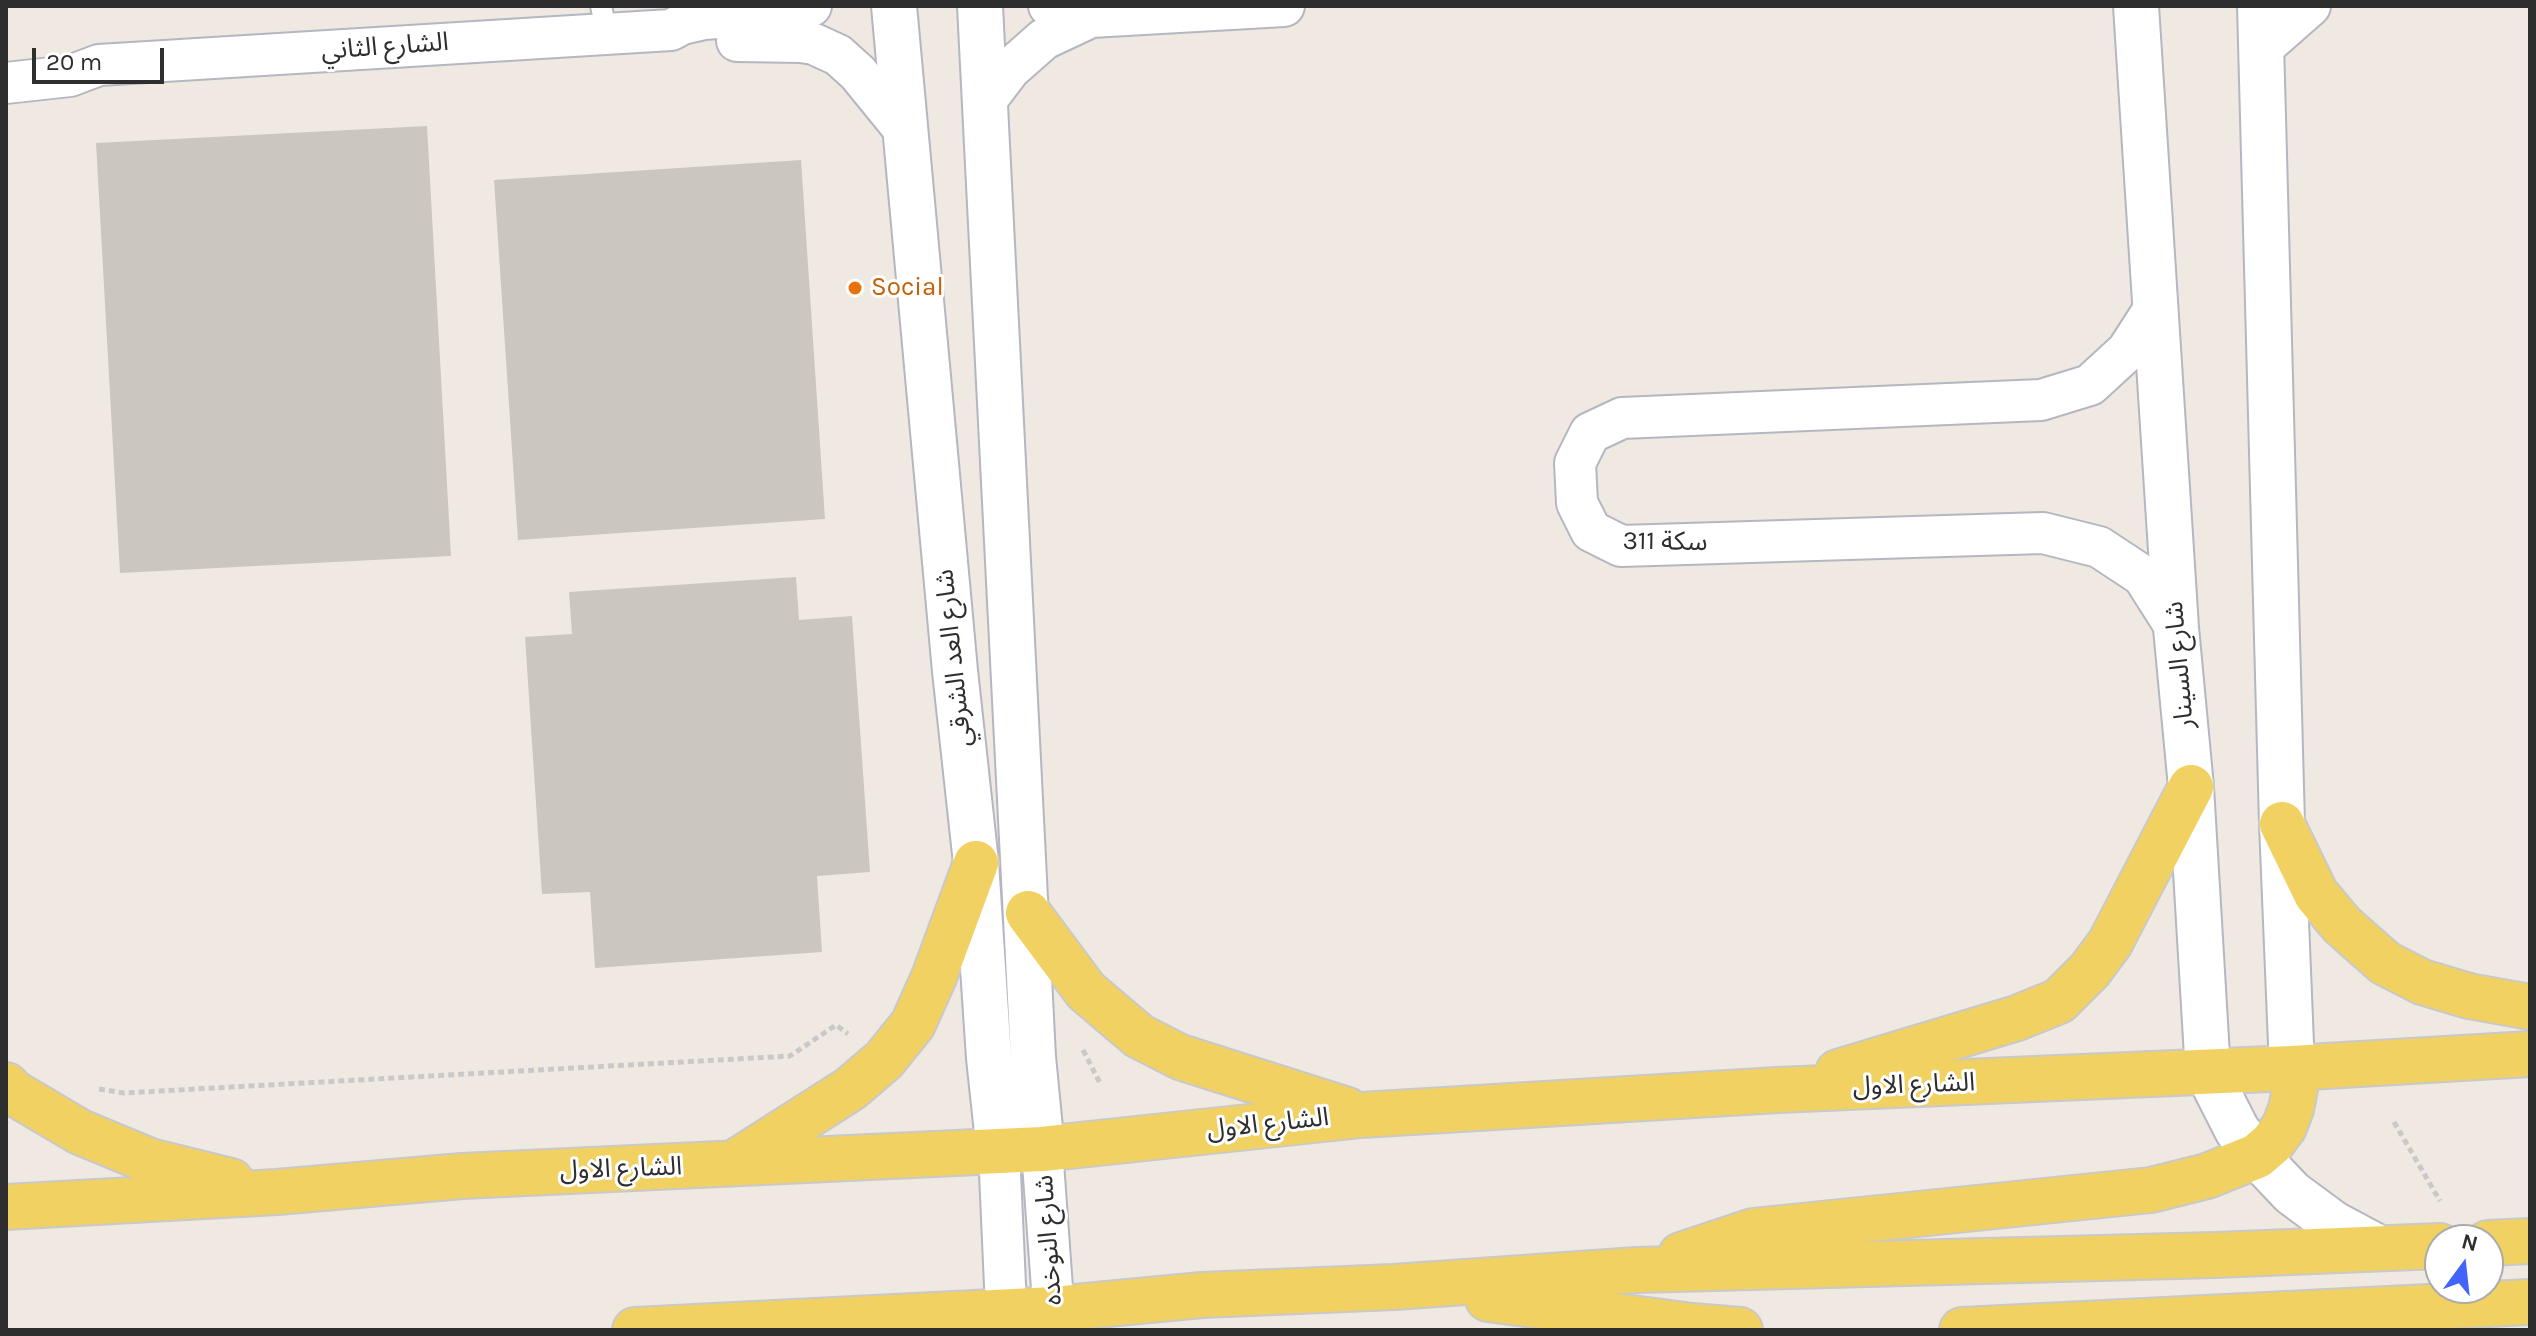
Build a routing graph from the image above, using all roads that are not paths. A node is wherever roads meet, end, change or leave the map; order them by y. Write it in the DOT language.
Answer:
graph roads {
  1 [pos="811,6"];
  2 [pos="894,6"];
  3 [pos="980,6"];
  4 [pos="1049,6"];
  5 [pos="1284,6"];
  6 [pos="2260,6"];
  7 [pos="2310,6"];
  8 [pos="2130,13"];
  9 [pos="1091,17"];
  10 [pos="604,20"];
  11 [pos="671,30"];
  12 [pos="2261,49"];
  13 [pos="6,60"];
  14 [pos="99,65"];
  15 [pos="6,83"];
  16 [pos="985,102"];
  17 [pos="906,132"];
  18 [pos="2156,306"];
  19 [pos="2176,628"];
  20 [pos="2191,787"];
  21 [pos="2282,824"];
  22 [pos="976,863"];
  23 [pos="1028,913"];
  24 [pos="2530,1007"];
  25 [pos="2530,1054"];
  26 [pos="2292,1068"];
  27 [pos="2208,1073"];
  28 [pos="1778,1090"];
  29 [pos="21,1095"];
  30 [pos="1361,1115"];
  31 [pos="1042,1149"];
  32 [pos="999,1151"];
  33 [pos="2257,1156"];
  34 [pos="732,1164"];
  35 [pos="277,1192"];
  36 [pos="6,1207"];
  37 [pos="2530,1241"];
  38 [pos="2504,1242"];
  39 [pos="2424,1247"];
  40 [pos="2379,1248"];
  41 [pos="1637,1270"];
  42 [pos="1394,1287"];
  43 [pos="1202,1295"];
  44 [pos="2530,1302"];
  45 [pos="1007,1320"];
  46 [pos="1054,1320"];
  47 [pos="2141,1326"];
  48 [pos="635,1330"];
  49 [pos="1174,1330"];
  50 [pos="1740,1330"];
  51 [pos="1962,1330"];
  1 -- 11 [label="street, الشارع الثاني"];
  2 -- 17 [label="street, شارع العد الشرقي"];
  3 -- 16 [label="street"];
  4 -- 9 [label="street"];
  5 -- 9 [label="street"];
  6 -- 12 [label="street"];
  7 -- 12 [label="street"];
  8 -- 18 [label="street, شارع السينار"];
  9 -- 16 [label="street"];
  10 -- 11 [label="street, الشارع الثاني"];
  10 -- 14 [label="street, الشارع الثاني"];
  11 -- 17 [label="street, الشارع الثاني"];
  12 -- 21 [label="street"];
  13 -- 14 [label="street, الشارع الثاني"];
  14 -- 15 [label="street, الشارع الثاني"];
  16 -- 23 [label="street"];
  17 -- 22 [label="street, شارع العد الشرقي"];
  18 -- 19 [label="street, شارع السينار"];
  18 -- 19 [label="street, سكة 311"];
  19 -- 20 [label="street, شارع السينار"];
  20 -- 27 [label="street, شارع السينار"];
  20 -- 28 [label="main road"];
  21 -- 24 [label="main road"];
  21 -- 26 [label="street"];
  22 -- 32 [label="street, شارع العد الشرقي"];
  22 -- 34 [label="main road"];
  23 -- 30 [label="main road"];
  23 -- 31 [label="street"];
  25 -- 26 [label="main road, الشارع الاول"];
  26 -- 27 [label="main road, الشارع الاول"];
  26 -- 33 [label="main road"];
  27 -- 28 [label="main road, الشارع الاول"];
  27 -- 33 [label="street, شارع السينار"];
  28 -- 30 [label="main road, الشارع الاول"];
  29 -- 35 [label="main road"];
  30 -- 31 [label="main road, الشارع الاول"];
  31 -- 32 [label="main road, الشارع الاول"];
  31 -- 46 [label="street, شارع النوخده"];
  32 -- 34 [label="main road, الشارع الاول"];
  32 -- 45 [label="street, شارع العد الشرقي"];
  33 -- 40 [label="street, شارع السينار"];
  33 -- 41 [label="main road"];
  34 -- 35 [label="main road, الشارع الاول"];
  35 -- 36 [label="main road, الشارع الاول"];
  37 -- 38 [label="main road"];
  39 -- 40 [label="main road"];
  40 -- 41 [label="main road"];
  41 -- 42 [label="main road"];
  42 -- 43 [label="main road"];
  42 -- 50 [label="main road"];
  43 -- 46 [label="main road"];
  43 -- 49 [label="main road"];
  44 -- 47 [label="main road"];
  45 -- 46 [label="main road"];
  45 -- 48 [label="main road"];
  47 -- 51 [label="main road"];
}
